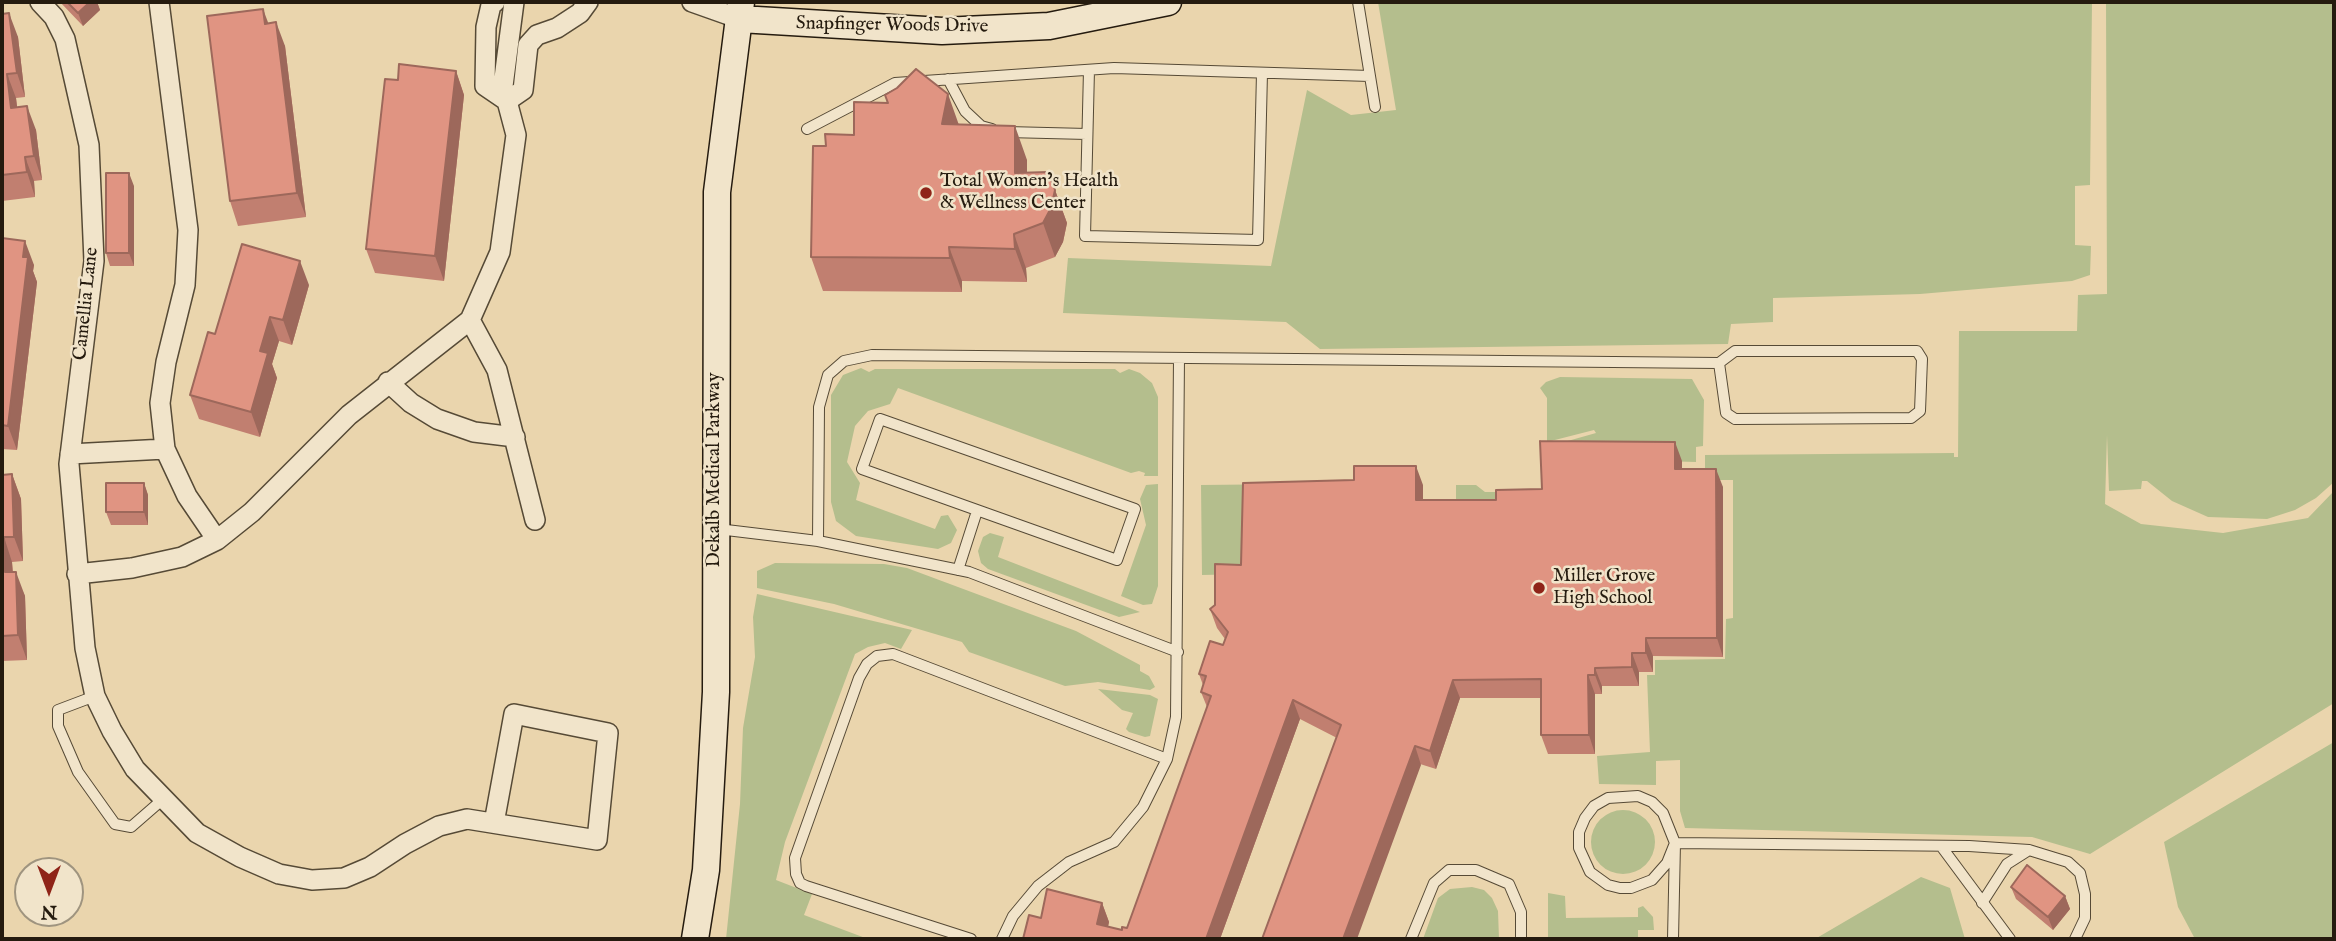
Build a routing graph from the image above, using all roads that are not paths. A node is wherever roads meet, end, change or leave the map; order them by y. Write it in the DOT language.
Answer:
graph roads {
  1 [pos="40,2"];
  2 [pos="159,2"];
  3 [pos="495,2"];
  4 [pos="514,2"];
  5 [pos="588,2"];
  6 [pos="692,2"];
  7 [pos="1168,2"];
  8 [pos="1357,2"];
  9 [pos="740,10"];
  10 [pos="485,40"];
  11 [pos="507,43"];
  12 [pos="528,45"];
  13 [pos="1089,70"];
  14 [pos="1262,73"];
  15 [pos="1370,76"];
  16 [pos="948,79"];
  17 [pos="507,101"];
  18 [pos="1375,107"];
  19 [pos="807,129"];
  20 [pos="1087,134"];
  21 [pos="470,320"];
  22 [pos="1179,358"];
  23 [pos="1719,363"];
  24 [pos="388,382"];
  25 [pos="515,437"];
  26 [pos="165,449"];
  27 [pos="70,454"];
  28 [pos="977,510"];
  29 [pos="535,520"];
  30 [pos="714,529"];
  31 [pos="217,540"];
  32 [pos="818,541"];
  33 [pos="958,570"];
  34 [pos="77,573"];
  35 [pos="1178,652"];
  36 [pos="95,696"];
  37 [pos="1167,759"];
  38 [pos="163,800"];
  39 [pos="494,823"];
  40 [pos="1675,843"];
  41 [pos="1941,846"];
  42 [pos="2029,850"];
  43 [pos="1982,903"];
  44 [pos="695,939"];
  45 [pos="971,939"];
  46 [pos="1002,939"];
  47 [pos="1411,939"];
  48 [pos="1521,939"];
  49 [pos="1673,939"];
  50 [pos="2010,939"];
  51 [pos="2075,939"];
  1 -- 27 [label="street, Camellia Lane"];
  2 -- 26 [label="street"];
  3 -- 10 [label="street"];
  4 -- 11 [label="street"];
  5 -- 12 [label="street"];
  6 -- 9 [label="street"];
  7 -- 9 [label="main road, Snapfinger Woods Drive"];
  8 -- 15 [label="lane"];
  9 -- 30 [label="main road, Dekalb Medical Parkway"];
  10 -- 11 [label="street"];
  10 -- 17 [label="street"];
  11 -- 12 [label="street"];
  11 -- 17 [label="street"];
  12 -- 17 [label="street"];
  13 -- 14 [label="lane"];
  13 -- 16 [label="lane"];
  13 -- 20 [label="lane"];
  14 -- 15 [label="lane"];
  14 -- 20 [label="lane"];
  15 -- 18 [label="lane"];
  16 -- 19 [label="lane"];
  16 -- 20 [label="lane"];
  17 -- 21 [label="street"];
  21 -- 24 [label="street"];
  21 -- 25 [label="street"];
  22 -- 23 [label="lane"];
  22 -- 32 [label="lane"];
  22 -- 35 [label="lane"];
  23 -- 23 [label="lane"];
  24 -- 25 [label="street"];
  24 -- 31 [label="street"];
  25 -- 29 [label="street"];
  26 -- 27 [label="street"];
  26 -- 31 [label="street"];
  27 -- 34 [label="street, Camellia Lane"];
  28 -- 28 [label="lane"];
  28 -- 33 [label="lane"];
  30 -- 32 [label="lane"];
  30 -- 44 [label="main road, Dekalb Medical Parkway"];
  31 -- 34 [label="street"];
  32 -- 33 [label="lane"];
  33 -- 35 [label="lane"];
  34 -- 36 [label="street, Camellia Lane"];
  35 -- 37 [label="lane"];
  36 -- 38 [label="street, Camellia Lane"];
  36 -- 38 [label="lane"];
  37 -- 45 [label="lane"];
  37 -- 46 [label="lane"];
  38 -- 39 [label="street, Camellia Lane"];
  39 -- 39 [label="street, Camellia Lane"];
  40 -- 40 [label="lane"];
  40 -- 41 [label="lane"];
  40 -- 49 [label="lane"];
  41 -- 42 [label="lane"];
  41 -- 43 [label="lane"];
  42 -- 43 [label="lane"];
  42 -- 51 [label="lane"];
  43 -- 50 [label="lane"];
  47 -- 48 [label="lane"];
}
